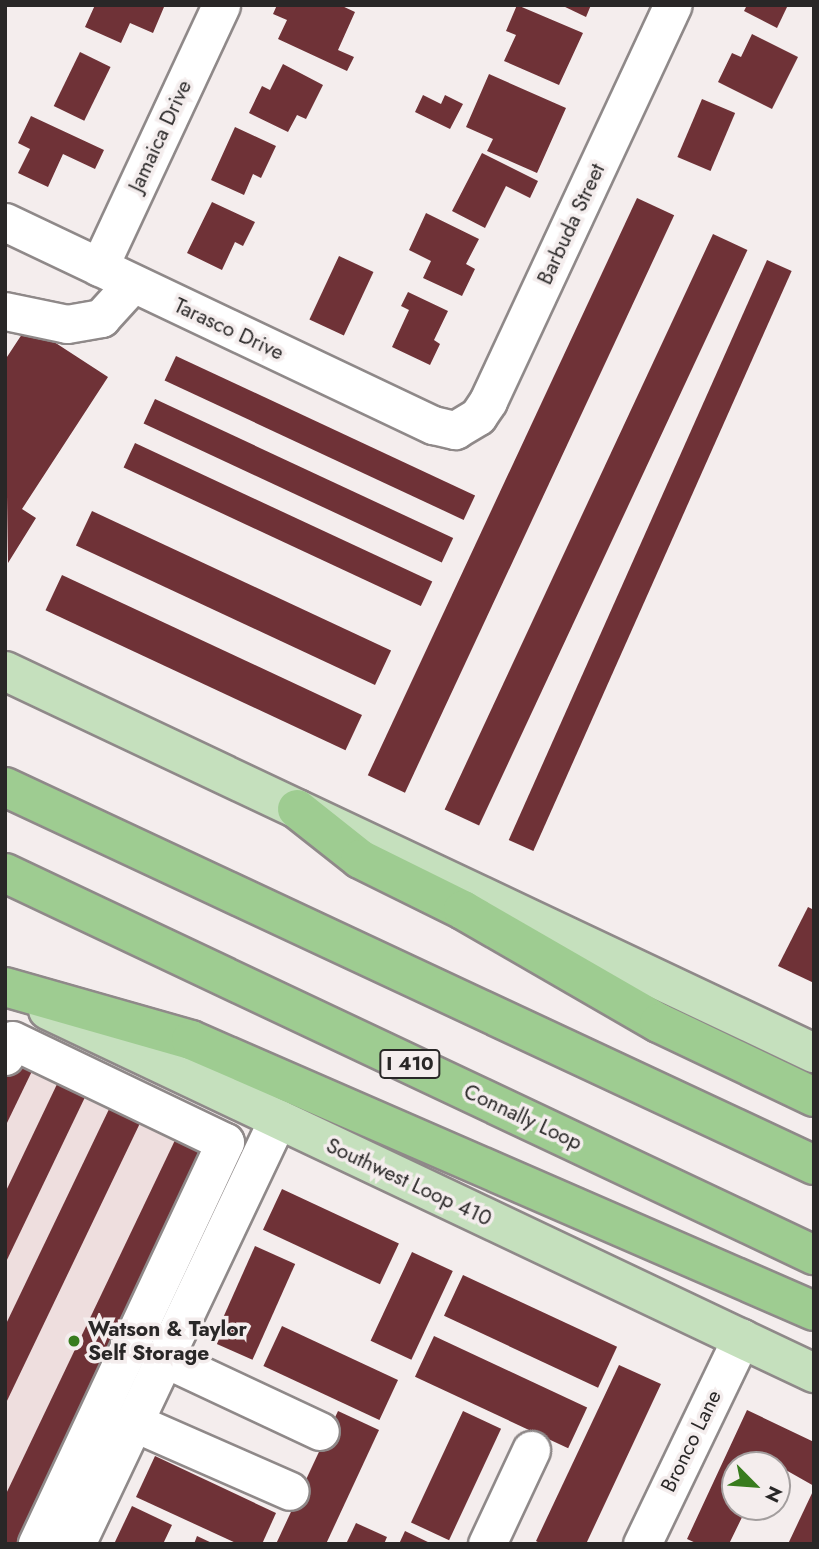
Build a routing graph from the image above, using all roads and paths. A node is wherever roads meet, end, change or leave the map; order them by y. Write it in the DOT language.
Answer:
graph roads {
  1 [pos="221,5"];
  2 [pos="673,5"];
  3 [pos="5,222"];
  4 [pos="99,267"];
  5 [pos="133,283"];
  6 [pos="5,310"];
  7 [pos="455,430"];
  8 [pos="5,671"];
  9 [pos="5,787"];
  10 [pos="297,809"];
  11 [pos="5,873"];
  12 [pos="5,988"];
  13 [pos="60,1016"];
  14 [pos="814,1053"];
  15 [pos="43,1054"];
  16 [pos="5,1056"];
  17 [pos="174,1070"];
  18 [pos="814,1097"];
  19 [pos="156,1109"];
  20 [pos="278,1119"];
  21 [pos="814,1165"];
  22 [pos="814,1255"];
  23 [pos="814,1311"];
  24 [pos="741,1338"];
  25 [pos="164,1357"];
  26 [pos="814,1373"];
  27 [pos="133,1422"];
  28 [pos="320,1431"];
  29 [pos="531,1450"];
  30 [pos="290,1491"];
  31 [pos="37,1544"];
  32 [pos="76,1544"];
  33 [pos="487,1544"];
  34 [pos="642,1544"];
  1 -- 4 [label="street, Jamaica Drive"];
  2 -- 7 [label="street, Barbuda Street"];
  3 -- 4 [label="street, Tarasco Drive"];
  4 -- 5 [label="street, Tarasco Drive"];
  5 -- 6 [label="street"];
  5 -- 7 [label="street, Tarasco Drive"];
  8 -- 10 [label="main road"];
  9 -- 21 [label="highway"];
  10 -- 14 [label="main road"];
  10 -- 18 [label="highway"];
  11 -- 22 [label="highway, Connally Loop / I 410"];
  12 -- 13 [label="main road, Southwest Loop 410"];
  12 -- 23 [label="highway"];
  13 -- 15 [label="street"];
  13 -- 17 [label="main road, Southwest Loop 410"];
  15 -- 16 [label="street"];
  15 -- 19 [label="street"];
  17 -- 19 [label="street"];
  17 -- 20 [label="main road, Southwest Loop 410"];
  19 -- 31 [label="street"];
  20 -- 24 [label="main road, Southwest Loop 410"];
  20 -- 25 [label="street"];
  24 -- 26 [label="main road, Southwest Loop 410"];
  24 -- 34 [label="street, Bronco Lane"];
  25 -- 27 [label="street"];
  25 -- 28 [label="street"];
  27 -- 30 [label="street"];
  27 -- 32 [label="street"];
  29 -- 33 [label="street"];
}
